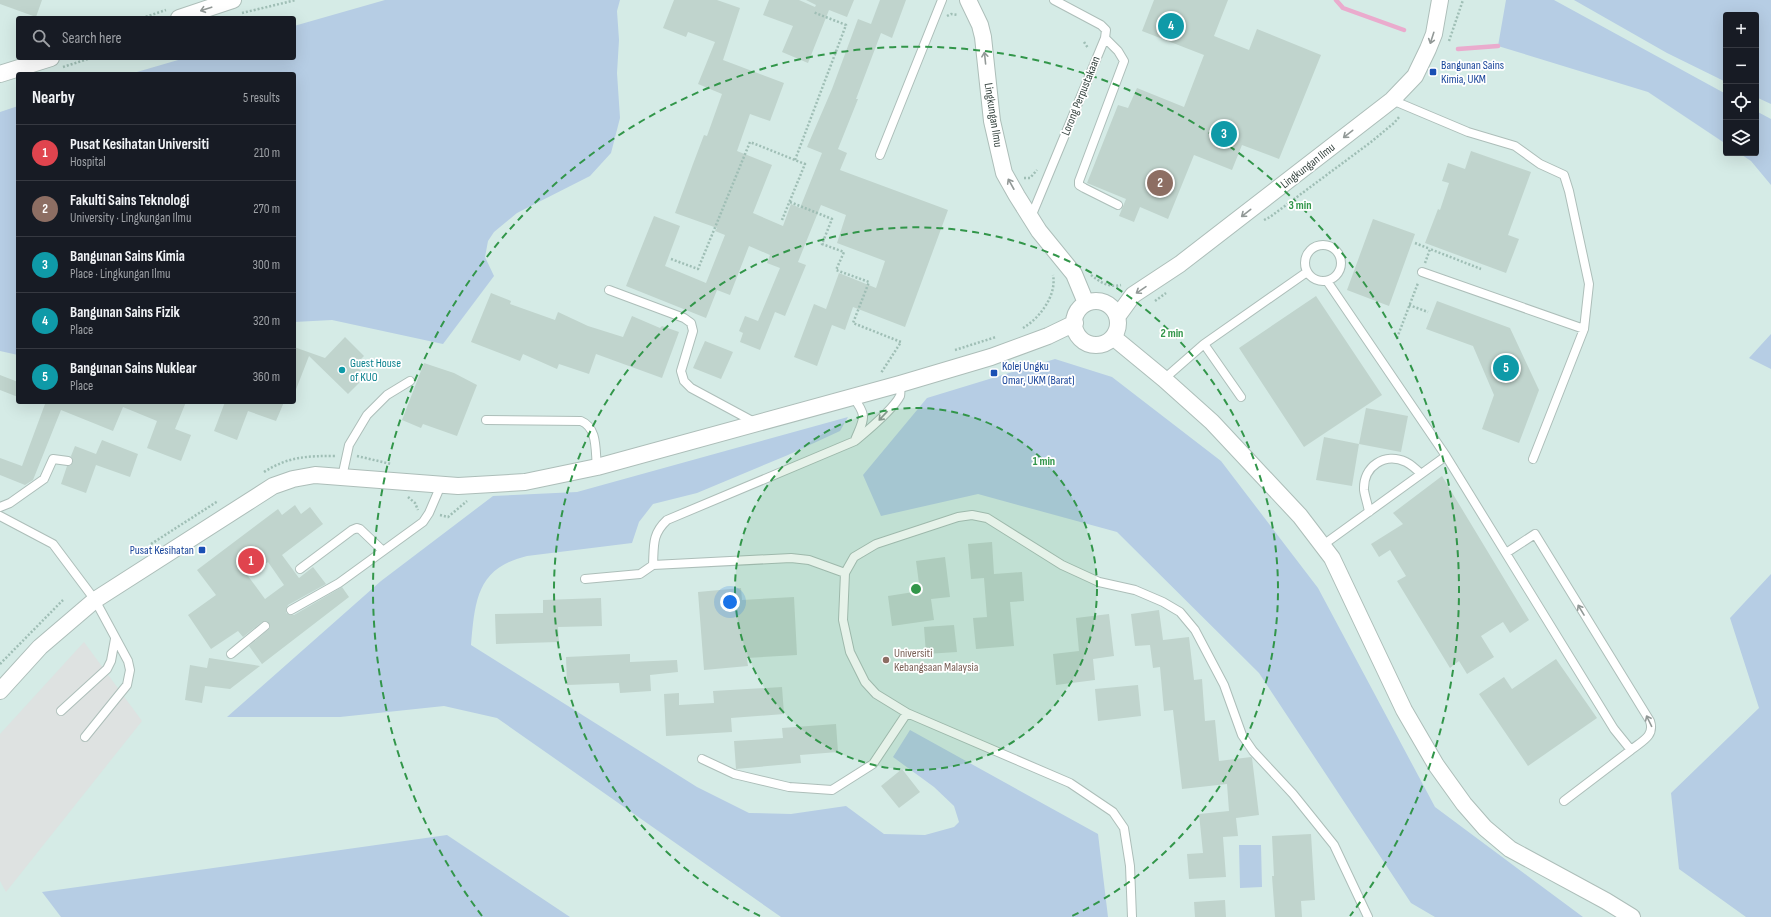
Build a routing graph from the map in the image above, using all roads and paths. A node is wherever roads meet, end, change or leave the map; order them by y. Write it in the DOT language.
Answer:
graph roads {
  1 [pos="296,0"];
  2 [pos="942,0"];
  3 [pos="968,0"];
  4 [pos="1054,0"];
  5 [pos="1440,0"];
  6 [pos="235,7"];
  7 [pos="813,12"];
  8 [pos="189,16"];
  9 [pos="1105,38"];
  10 [pos="1084,42"];
  11 [pos="1085,55"];
  12 [pos="45,60"];
  13 [pos="0,74"];
  14 [pos="1392,100"];
  15 [pos="1400,116"];
  16 [pos="880,154"];
  17 [pos="795,160"];
  18 [pos="1039,164"];
  19 [pos="1021,176"];
  20 [pos="790,202"];
  21 [pos="1118,205"];
  22 [pos="1031,217"];
  23 [pos="782,220"];
  24 [pos="1257,223"];
  25 [pos="1415,243"];
  26 [pos="1430,249"];
  27 [pos="671,259"];
  28 [pos="1307,272"];
  29 [pos="1422,272"];
  30 [pos="1089,273"];
  31 [pos="1327,281"];
  32 [pos="1124,284"];
  33 [pos="609,290"];
  34 [pos="1167,293"];
  35 [pos="1155,301"];
  36 [pos="1086,303"];
  37 [pos="1409,305"];
  38 [pos="1428,312"];
  39 [pos="1118,318"];
  40 [pos="1075,323"];
  41 [pos="1584,329"];
  42 [pos="1113,337"];
  43 [pos="1204,344"];
  44 [pos="880,373"];
  45 [pos="1164,379"];
  46 [pos="410,381"];
  47 [pos="900,384"];
  48 [pos="852,397"];
  49 [pos="1241,397"];
  50 [pos="486,420"];
  51 [pos="756,424"];
  52 [pos="855,441"];
  53 [pos="1446,456"];
  54 [pos="1533,459"];
  55 [pos="68,461"];
  56 [pos="597,467"];
  57 [pos="1421,474"];
  58 [pos="342,477"];
  59 [pos="441,485"];
  60 [pos="0,507"];
  61 [pos="1369,512"];
  62 [pos="0,516"];
  63 [pos="1323,546"];
  64 [pos="382,550"];
  65 [pos="1506,553"];
  66 [pos="653,565"];
  67 [pos="300,569"];
  68 [pos="845,573"];
  69 [pos="585,579"];
  70 [pos="63,600"];
  71 [pos="95,600"];
  72 [pos="291,610"];
  73 [pos="265,626"];
  74 [pos="115,639"];
  75 [pos="231,654"];
  76 [pos="0,664"];
  77 [pos="0,691"];
  78 [pos="61,711"];
  79 [pos="907,713"];
  80 [pos="85,737"];
  81 [pos="1631,750"];
  82 [pos="702,759"];
  83 [pos="1564,801"];
  84 [pos="1132,917"];
  85 [pos="1368,917"];
  86 [pos="1632,917"];
  1 -- 6 [label="path"];
  2 -- 16 [label="lane"];
  22 -- 3 [label="street, Lingkungan Ilmu, one-way"];
  4 -- 9 [label="lane"];
  5 -- 14 [label="street, Lingkungan Ilmu, one-way"];
  6 -- 8 [label="street, one-way"];
  7 -- 17 [label="path"];
  9 -- 21 [label="lane"];
  9 -- 22 [label="lane, Lorong Perpustakaan"];
  10 -- 11 [label="path"];
  12 -- 13 [label="street"];
  14 -- 39 [label="street, Lingkungan Ilmu, one-way"];
  14 -- 41 [label="lane"];
  15 -- 24 [label="path"];
  17 -- 20 [label="path"];
  17 -- 27 [label="path"];
  18 -- 19 [label="path"];
  20 -- 23 [label="path"];
  20 -- 44 [label="path"];
  22 -- 36 [label="street, Lingkungan Ilmu"];
  25 -- 26 [label="path"];
  28 -- 31 [label="lane"];
  28 -- 31 [label="lane"];
  28 -- 43 [label="lane"];
  29 -- 41 [label="lane"];
  30 -- 32 [label="path"];
  31 -- 53 [label="lane"];
  33 -- 51 [label="lane"];
  34 -- 35 [label="path"];
  36 -- 39 [label="street"];
  36 -- 40 [label="street"];
  37 -- 38 [label="path"];
  39 -- 42 [label="street"];
  40 -- 42 [label="street"];
  40 -- 47 [label="street"];
  41 -- 54 [label="lane"];
  42 -- 45 [label="street"];
  43 -- 45 [label="lane"];
  43 -- 49 [label="lane"];
  45 -- 63 [label="street"];
  46 -- 58 [label="lane"];
  47 -- 48 [label="street"];
  47 -- 52 [label="lane, one-way"];
  48 -- 51 [label="street"];
  48 -- 52 [label="lane"];
  50 -- 56 [label="lane"];
  51 -- 56 [label="street"];
  52 -- 66 [label="lane"];
  53 -- 57 [label="lane"];
  53 -- 65 [label="lane"];
  55 -- 60 [label="lane"];
  56 -- 59 [label="street"];
  57 -- 61 [label="lane"];
  57 -- 61 [label="lane"];
  58 -- 59 [label="street"];
  58 -- 71 [label="street"];
  59 -- 64 [label="lane"];
  61 -- 63 [label="lane"];
  62 -- 71 [label="lane"];
  63 -- 86 [label="street"];
  64 -- 67 [label="lane"];
  64 -- 72 [label="lane"];
  65 -- 81 [label="lane"];
  81 -- 65 [label="lane, one-way"];
  66 -- 68 [label="lane"];
  66 -- 69 [label="lane"];
  68 -- 79 [label="lane"];
  68 -- 85 [label="lane"];
  70 -- 76 [label="path"];
  71 -- 74 [label="lane"];
  71 -- 77 [label="street"];
  73 -- 75 [label="lane"];
  74 -- 78 [label="lane"];
  74 -- 80 [label="lane"];
  79 -- 82 [label="lane"];
  79 -- 84 [label="lane"];
  81 -- 83 [label="lane"];
}
